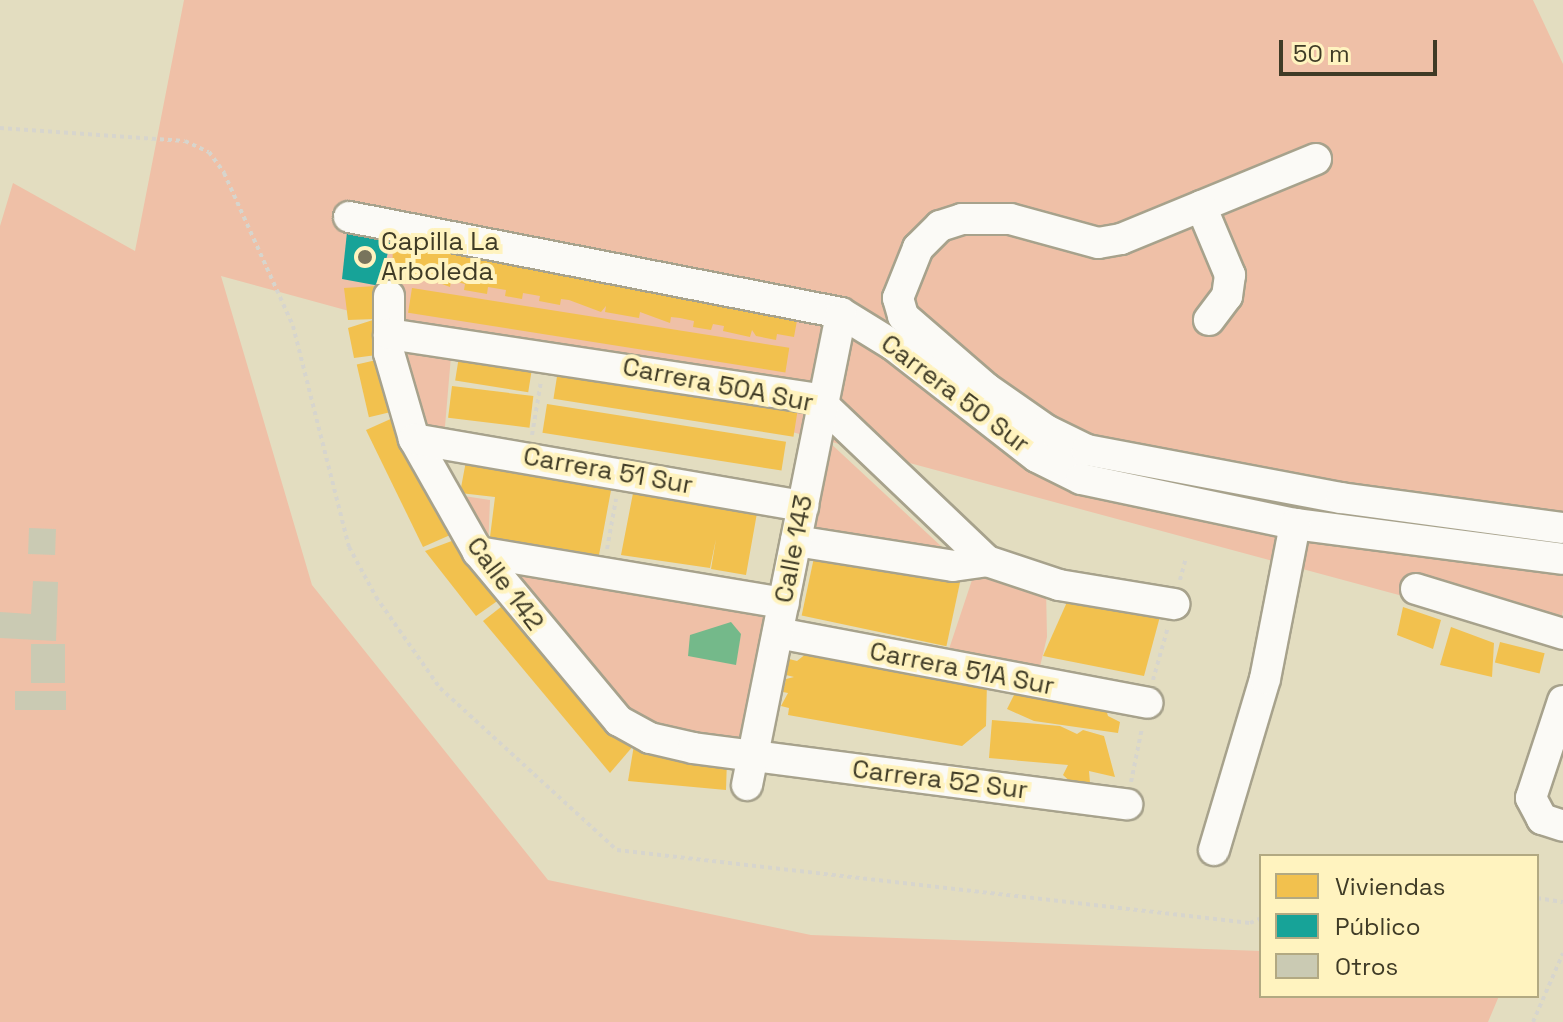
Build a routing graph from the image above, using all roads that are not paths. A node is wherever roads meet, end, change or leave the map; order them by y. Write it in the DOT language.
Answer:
graph roads {
  1 [pos="1316,159"];
  2 [pos="1201,206"];
  3 [pos="349,217"];
  4 [pos="389,296"];
  5 [pos="841,313"];
  6 [pos="1209,320"];
  7 [pos="389,334"];
  8 [pos="824,403"];
  9 [pos="414,439"];
  10 [pos="803,506"];
  11 [pos="1295,524"];
  12 [pos="1563,528"];
  13 [pos="796,541"];
  14 [pos="478,552"];
  15 [pos="1563,559"];
  16 [pos="987,561"];
  17 [pos="1416,589"];
  18 [pos="784,603"];
  19 [pos="1174,604"];
  20 [pos="778,633"];
  21 [pos="1563,634"];
  22 [pos="1563,701"];
  23 [pos="1147,703"];
  24 [pos="750,770"];
  25 [pos="1127,804"];
  26 [pos="1563,826"];
  27 [pos="1214,850"];
  1 -- 2 [label="street"];
  2 -- 6 [label="street"];
  2 -- 12 [label="street"];
  3 -- 5 [label="street, Carrera 50 Sur"];
  4 -- 7 [label="street, Calle 142"];
  5 -- 8 [label="street, Calle 143"];
  5 -- 11 [label="street, Carrera 50 Sur"];
  7 -- 8 [label="street, Carrera 50A Sur"];
  7 -- 9 [label="street, Calle 142"];
  8 -- 10 [label="street, Calle 143"];
  8 -- 16 [label="street, Carrera 50A Sur"];
  9 -- 10 [label="street, Carrera 51 Sur"];
  9 -- 14 [label="street, Calle 142"];
  10 -- 13 [label="street, Calle 143"];
  11 -- 15 [label="street, Carrera 50 Sur"];
  11 -- 27 [label="street"];
  13 -- 16 [label="street"];
  13 -- 18 [label="street, Calle 143"];
  14 -- 18 [label="street"];
  14 -- 24 [label="street, Calle 142"];
  16 -- 19 [label="street"];
  17 -- 21 [label="street"];
  18 -- 20 [label="street, Calle 143"];
  20 -- 23 [label="street, Carrera 51A Sur"];
  20 -- 24 [label="street, Calle 143"];
  22 -- 26 [label="street"];
  24 -- 25 [label="street, Carrera 52 Sur"];
}
